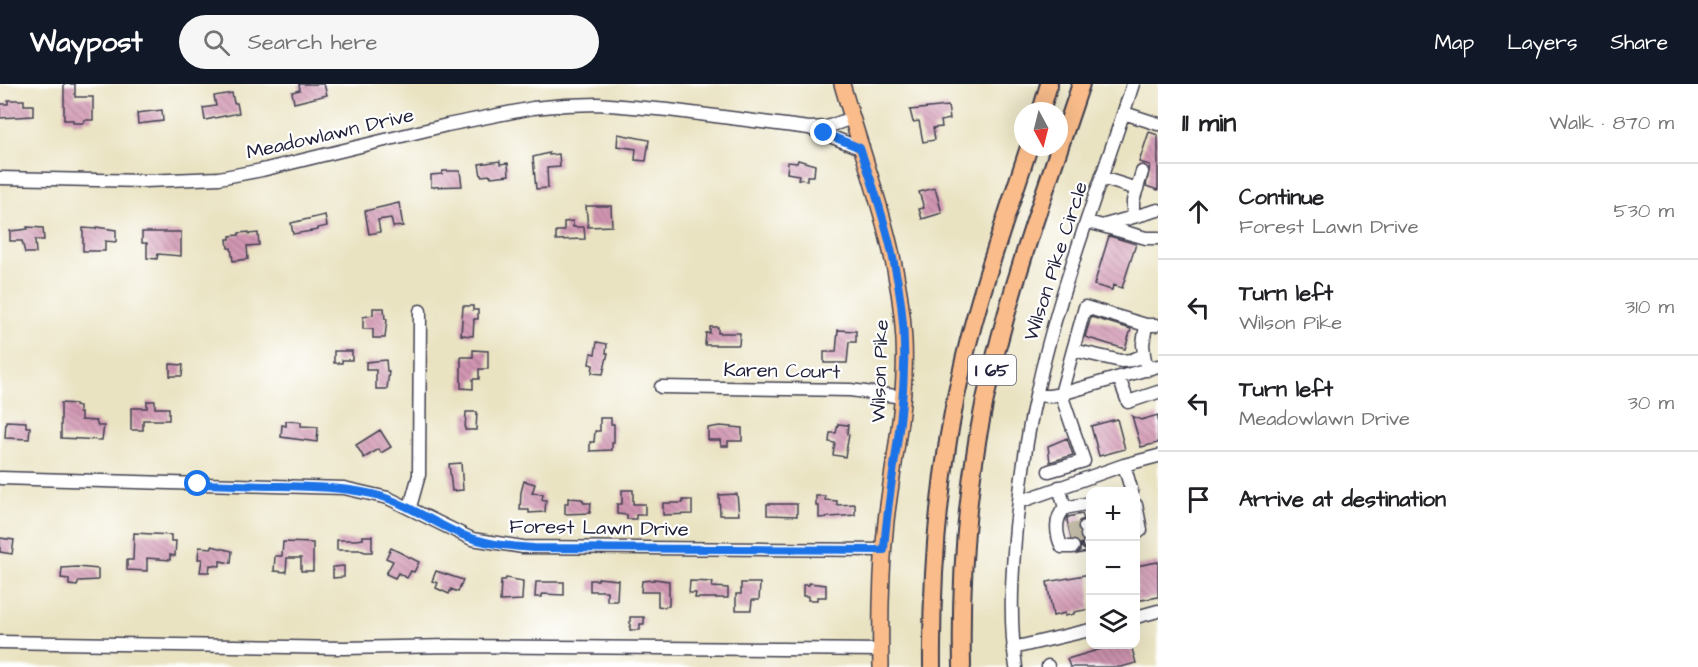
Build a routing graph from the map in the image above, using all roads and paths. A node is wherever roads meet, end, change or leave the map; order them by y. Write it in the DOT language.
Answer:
graph roads {
  1 [pos="842,84"];
  2 [pos="1050,84"];
  3 [pos="1081,84"];
  4 [pos="1133,84"];
  5 [pos="1044,102"];
  6 [pos="1124,113"];
  7 [pos="852,118"];
  8 [pos="1158,124"];
  9 [pos="810,128"];
  10 [pos="860,148"];
  11 [pos="1026,156"];
  12 [pos="1142,172"];
  13 [pos="0,178"];
  14 [pos="1102,178"];
  15 [pos="1137,189"];
  16 [pos="1158,210"];
  17 [pos="1133,217"];
  18 [pos="1088,222"];
  19 [pos="1104,225"];
  20 [pos="1158,238"];
  21 [pos="420,311"];
  22 [pos="1073,350"];
  23 [pos="1144,355"];
  24 [pos="1155,367"];
  25 [pos="1119,378"];
  26 [pos="661,387"];
  27 [pos="1158,392"];
  28 [pos="1036,394"];
  29 [pos="1061,394"];
  30 [pos="903,397"];
  31 [pos="1158,456"];
  32 [pos="1124,465"];
  33 [pos="1048,471"];
  34 [pos="0,478"];
  35 [pos="1059,487"];
  36 [pos="1131,487"];
  37 [pos="1019,502"];
  38 [pos="410,507"];
  39 [pos="1086,507"];
  40 [pos="1065,508"];
  41 [pos="1066,538"];
  42 [pos="884,550"];
  43 [pos="1158,611"];
  44 [pos="1140,616"];
  45 [pos="1086,631"];
  46 [pos="0,642"];
  47 [pos="1013,648"];
  48 [pos="881,650"];
  49 [pos="881,667"];
  50 [pos="932,667"];
  51 [pos="962,667"];
  52 [pos="1016,667"];
  1 -- 7 [label="main road, Wilson Pike"];
  2 -- 5 [label="highway"];
  3 -- 51 [label="highway, I 65"];
  4 -- 6 [label="street, Wilson Pike Circle"];
  6 -- 8 [label="street"];
  6 -- 14 [label="street, Wilson Pike Circle"];
  7 -- 9 [label="street, Meadowlawn Drive"];
  7 -- 10 [label="main road, Wilson Pike"];
  9 -- 10 [label="street, Meadowlawn Drive"];
  9 -- 13 [label="street, Meadowlawn Drive"];
  10 -- 30 [label="main road, Wilson Pike"];
  11 -- 50 [label="highway, I 65"];
  12 -- 15 [label="street"];
  14 -- 15 [label="street"];
  14 -- 18 [label="street, Wilson Pike Circle"];
  15 -- 17 [label="street"];
  16 -- 17 [label="street"];
  17 -- 19 [label="street"];
  18 -- 19 [label="street"];
  18 -- 28 [label="street, Wilson Pike Circle"];
  19 -- 20 [label="street"];
  21 -- 38 [label="street"];
  22 -- 23 [label="street"];
  22 -- 23 [label="street"];
  22 -- 29 [label="street"];
  23 -- 24 [label="street"];
  24 -- 25 [label="street"];
  25 -- 27 [label="street"];
  25 -- 29 [label="street"];
  26 -- 30 [label="street, Karen Court"];
  28 -- 29 [label="street"];
  28 -- 37 [label="street, Wilson Pike Circle"];
  29 -- 33 [label="street"];
  30 -- 42 [label="main road, Wilson Pike"];
  31 -- 32 [label="street"];
  32 -- 35 [label="street"];
  32 -- 36 [label="street"];
  34 -- 38 [label="street, Forest Lawn Drive"];
  35 -- 37 [label="street"];
  35 -- 40 [label="street"];
  37 -- 47 [label="street, Wilson Pike Circle"];
  38 -- 42 [label="street, Forest Lawn Drive"];
  39 -- 40 [label="street"];
  40 -- 41 [label="street"];
  42 -- 48 [label="main road, Wilson Pike"];
  43 -- 44 [label="street"];
  45 -- 47 [label="street"];
  46 -- 48 [label="street"];
  47 -- 52 [label="street, Wilson Pike Circle"];
  48 -- 49 [label="main road, Wilson Pike"];
}
